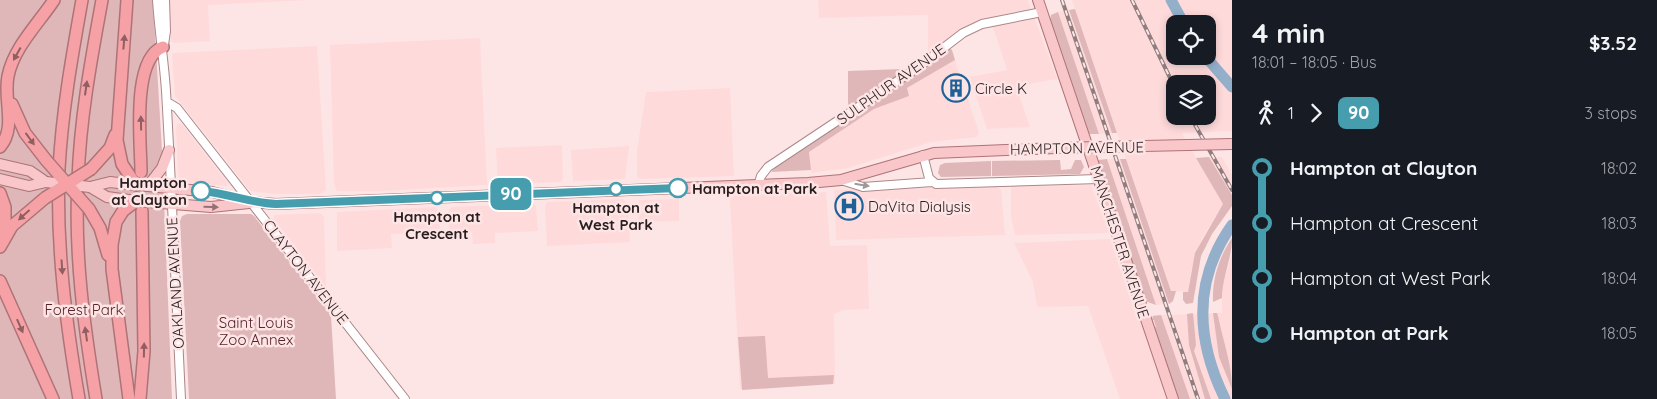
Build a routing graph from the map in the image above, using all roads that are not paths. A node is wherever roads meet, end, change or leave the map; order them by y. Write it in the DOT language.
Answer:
graph roads {
  1 [pos="54,0"];
  2 [pos="82,0"];
  3 [pos="102,0"];
  4 [pos="127,0"];
  5 [pos="157,0"];
  6 [pos="165,0"];
  7 [pos="1038,0"];
  8 [pos="1042,12"];
  9 [pos="163,47"];
  10 [pos="7,82"];
  11 [pos="167,102"];
  12 [pos="117,126"];
  13 [pos="1232,144"];
  14 [pos="0,147"];
  15 [pos="169,150"];
  16 [pos="923,155"];
  17 [pos="0,164"];
  18 [pos="141,172"];
  19 [pos="0,179"];
  20 [pos="1099,179"];
  21 [pos="841,180"];
  22 [pos="46,182"];
  23 [pos="932,182"];
  24 [pos="68,184"];
  25 [pos="142,186"];
  26 [pos="758,186"];
  27 [pos="90,187"];
  28 [pos="171,188"];
  29 [pos="0,193"];
  30 [pos="251,202"];
  31 [pos="142,204"];
  32 [pos="171,204"];
  33 [pos="5,235"];
  34 [pos="0,247"];
  35 [pos="112,269"];
  36 [pos="0,281"];
  37 [pos="54,399"];
  38 [pos="80,399"];
  39 [pos="96,399"];
  40 [pos="129,399"];
  41 [pos="140,399"];
  42 [pos="181,399"];
  43 [pos="405,399"];
  44 [pos="1173,399"];
  1 -- 10 [label="highway, one-way"];
  2 -- 38 [label="highway, one-way"];
  39 -- 3 [label="highway, one-way"];
  12 -- 4 [label="highway, one-way"];
  5 -- 9 [label="street, OAKLAND AVENUE"];
  6 -- 9 [label="street, OAKLAND AVENUE"];
  7 -- 8 [label="main road, MANCHESTER AVENUE"];
  8 -- 20 [label="main road, MANCHESTER AVENUE"];
  8 -- 26 [label="street, SULPHUR AVENUE"];
  9 -- 11 [label="street, OAKLAND AVENUE"];
  18 -- 9 [label="highway, one-way"];
  10 -- 14 [label="highway"];
  10 -- 24 [label="highway, one-way, bridge"];
  11 -- 15 [label="street, OAKLAND AVENUE"];
  11 -- 30 [label="street, CLAYTON AVENUE"];
  12 -- 24 [label="highway, bridge"];
  12 -- 25 [label="highway"];
  13 -- 16 [label="main road, HAMPTON AVENUE, bridge"];
  15 -- 25 [label="main road"];
  15 -- 28 [label="street, OAKLAND AVENUE"];
  16 -- 21 [label="main road, HAMPTON AVENUE"];
  16 -- 23 [label="street"];
  17 -- 22 [label="main road"];
  19 -- 22 [label="main road"];
  20 -- 23 [label="street, HAMPTON AVENUE"];
  20 -- 44 [label="main road, MANCHESTER AVENUE"];
  21 -- 23 [label="street, HAMPTON AVENUE, one-way"];
  21 -- 26 [label="main road, HAMPTON AVENUE"];
  22 -- 24 [label="main road, HAMPTON AVENUE, bridge"];
  24 -- 27 [label="main road, HAMPTON AVENUE, bridge"];
  24 -- 33 [label="highway, one-way, bridge"];
  24 -- 35 [label="highway, bridge"];
  25 -- 27 [label="main road, HAMPTON AVENUE"];
  25 -- 28 [label="main road, HAMPTON AVENUE"];
  26 -- 30 [label="main road, HAMPTON AVENUE"];
  27 -- 31 [label="main road, HAMPTON AVENUE"];
  28 -- 30 [label="main road, HAMPTON AVENUE"];
  28 -- 32 [label="street, OAKLAND AVENUE"];
  29 -- 33 [label="highway"];
  32 -- 30 [label="main road, HAMPTON AVENUE, one-way"];
  30 -- 43 [label="street, CLAYTON AVENUE"];
  31 -- 32 [label="main road, HAMPTON AVENUE"];
  31 -- 35 [label="highway"];
  41 -- 31 [label="highway, one-way"];
  32 -- 42 [label="street, OAKLAND AVENUE"];
  33 -- 34 [label="highway"];
  35 -- 40 [label="highway"];
  36 -- 37 [label="highway, one-way"];
}
